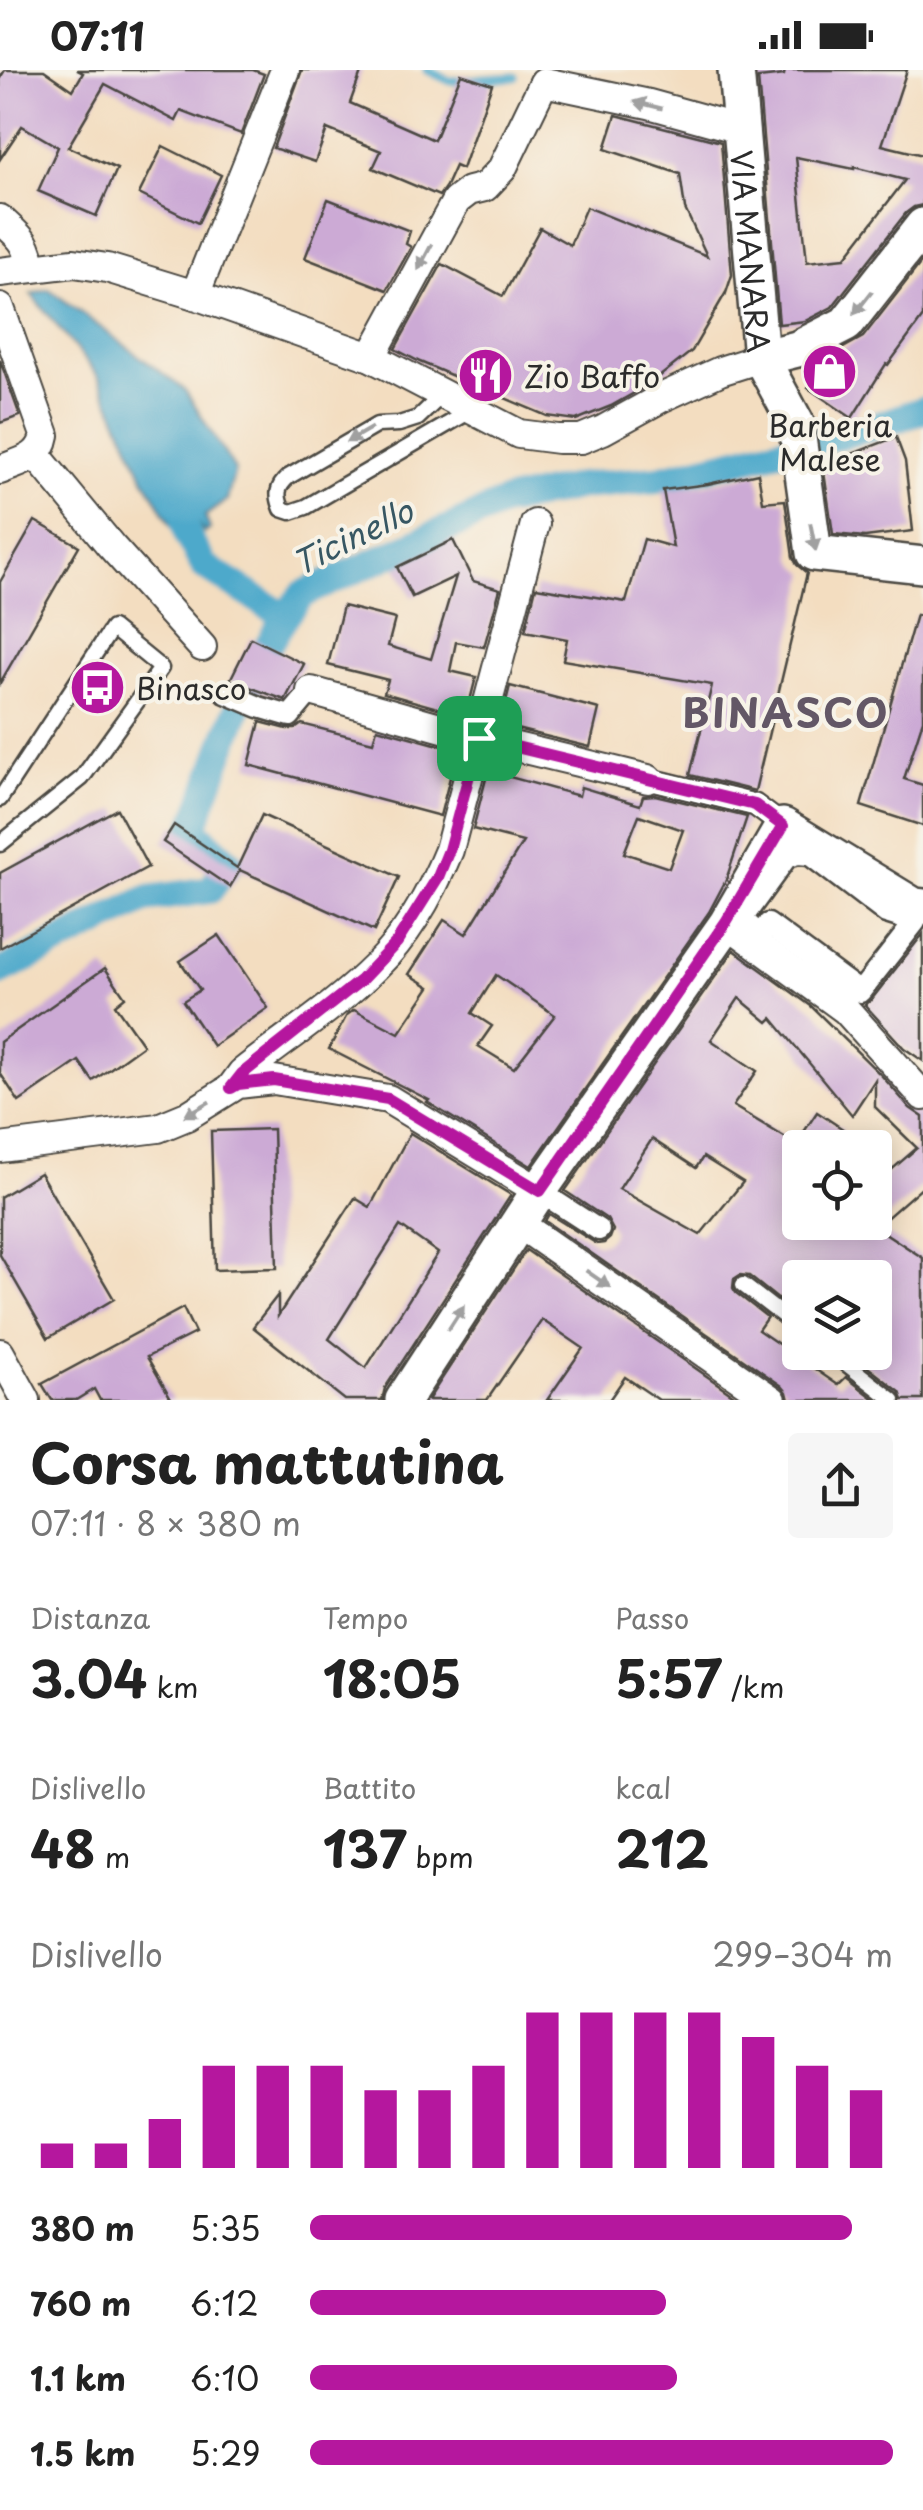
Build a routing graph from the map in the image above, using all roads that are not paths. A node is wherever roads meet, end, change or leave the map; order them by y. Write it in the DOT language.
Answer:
graph roads {
  1 [pos="286,70"];
  2 [pos="736,70"];
  3 [pos="742,130"];
  4 [pos="0,219"];
  5 [pos="923,226"];
  6 [pos="30,267"];
  7 [pos="0,272"];
  8 [pos="195,296"];
  9 [pos="0,308"];
  10 [pos="371,358"];
  11 [pos="761,358"];
  12 [pos="443,394"];
  13 [pos="474,410"];
  14 [pos="36,455"];
  15 [pos="0,470"];
  16 [pos="535,524"];
  17 [pos="923,566"];
  18 [pos="202,647"];
  19 [pos="311,691"];
  20 [pos="226,693"];
  21 [pos="479,738"];
  22 [pos="648,779"];
  23 [pos="0,799"];
  24 [pos="783,826"];
  25 [pos="0,844"];
  26 [pos="919,914"];
  27 [pos="726,922"];
  28 [pos="298,1030"];
  29 [pos="312,1085"];
  30 [pos="231,1088"];
  31 [pos="923,1096"];
  32 [pos="0,1148"];
  33 [pos="540,1191"];
  34 [pos="518,1223"];
  35 [pos="599,1230"];
  36 [pos="743,1285"];
  37 [pos="782,1315"];
  38 [pos="0,1353"];
  39 [pos="854,1370"];
  40 [pos="26,1400"];
  41 [pos="403,1400"];
  42 [pos="772,1400"];
  43 [pos="893,1400"];
  1 -- 8 [label="street"];
  2 -- 3 [label="street, VIA MANARA"];
  3 -- 10 [label="street, one-way"];
  3 -- 11 [label="street, VIA MANARA"];
  4 -- 6 [label="street"];
  5 -- 11 [label="street, one-way"];
  6 -- 7 [label="street"];
  6 -- 8 [label="street"];
  8 -- 10 [label="street"];
  9 -- 14 [label="street"];
  10 -- 12 [label="street"];
  11 -- 13 [label="street"];
  11 -- 17 [label="street, VIA MANARA, one-way"];
  12 -- 13 [label="street"];
  12 -- 13 [label="lane, one-way"];
  14 -- 15 [label="street"];
  14 -- 18 [label="street"];
  16 -- 21 [label="street"];
  19 -- 20 [label="street"];
  19 -- 21 [label="street"];
  21 -- 22 [label="street"];
  21 -- 28 [label="street"];
  22 -- 24 [label="street"];
  23 -- 25 [label="lane"];
  24 -- 26 [label="street"];
  24 -- 27 [label="street"];
  26 -- 26 [label="street"];
  27 -- 31 [label="street"];
  27 -- 33 [label="street"];
  28 -- 29 [label="street"];
  28 -- 30 [label="street"];
  29 -- 30 [label="street"];
  29 -- 33 [label="street"];
  30 -- 32 [label="street, one-way"];
  33 -- 34 [label="street"];
  33 -- 35 [label="street"];
  41 -- 34 [label="street, one-way"];
  34 -- 42 [label="street, one-way"];
  36 -- 37 [label="lane"];
  38 -- 40 [label="street"];
  39 -- 43 [label="lane"];
}
